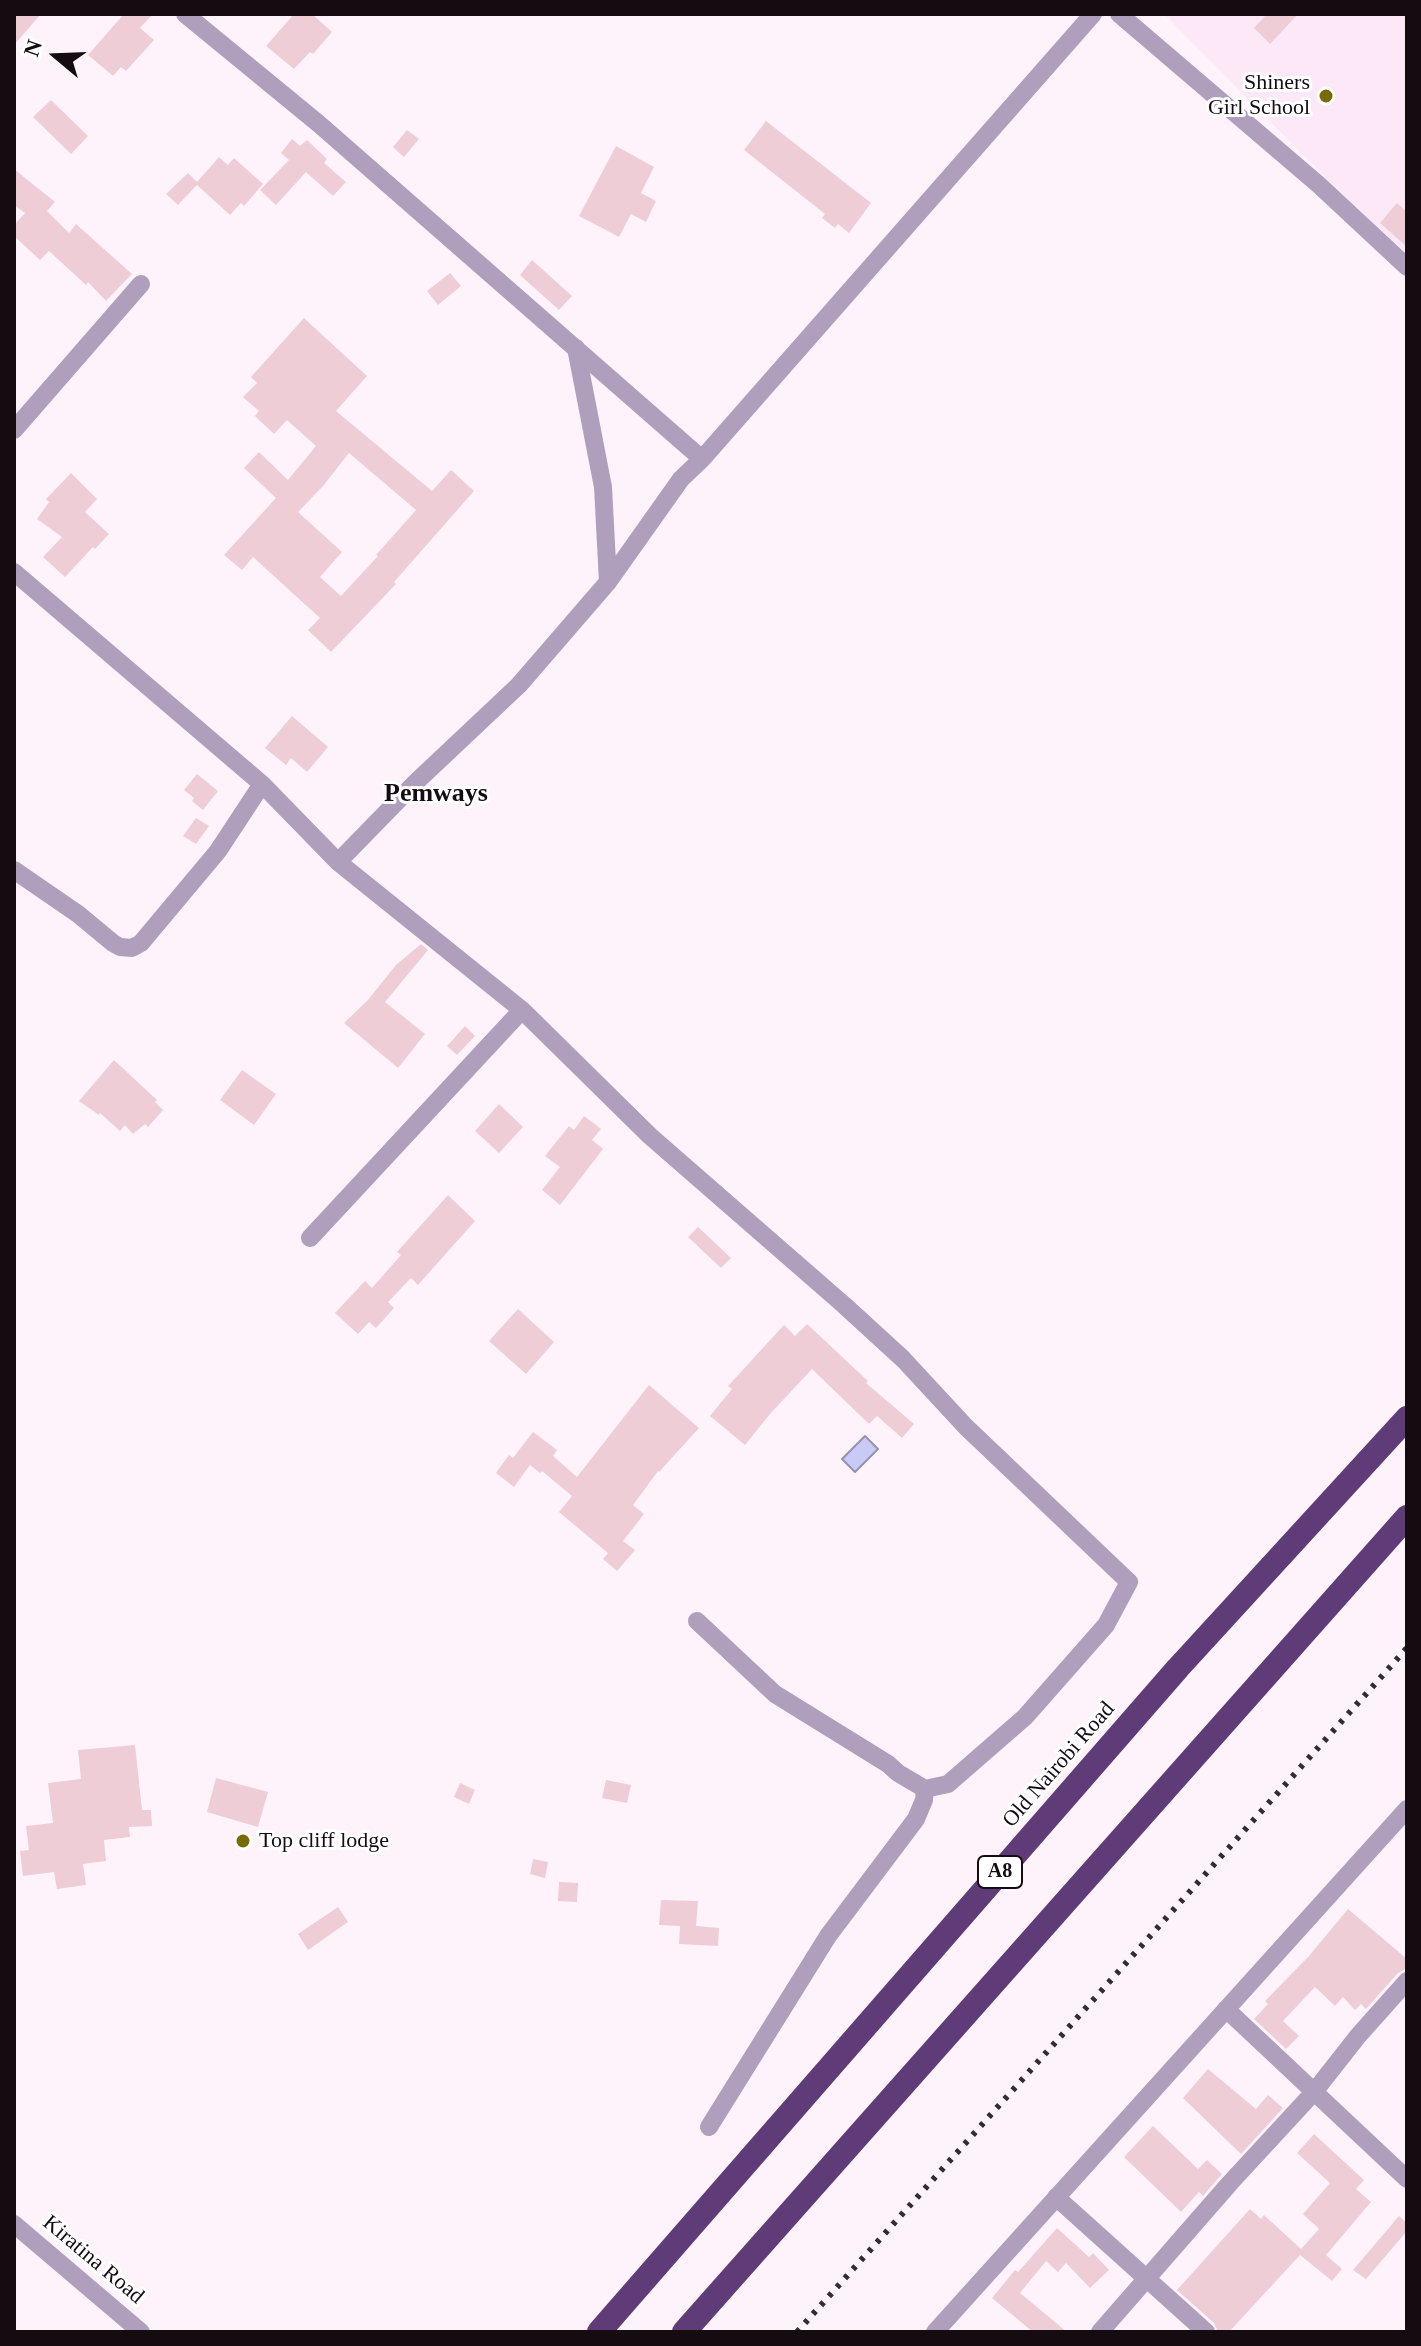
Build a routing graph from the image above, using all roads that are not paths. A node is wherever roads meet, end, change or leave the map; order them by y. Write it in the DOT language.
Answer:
graph roads {
  1 [pos="185,14"];
  2 [pos="1093,14"];
  3 [pos="1119,14"];
  4 [pos="1407,267"];
  5 [pos="141,284"];
  6 [pos="576,348"];
  7 [pos="14,430"];
  8 [pos="702,459"];
  9 [pos="14,572"];
  10 [pos="608,582"];
  11 [pos="262,784"];
  12 [pos="338,862"];
  13 [pos="14,870"];
  14 [pos="522,1010"];
  15 [pos="310,1238"];
  16 [pos="1407,1418"];
  17 [pos="1407,1517"];
  18 [pos="697,1621"];
  19 [pos="925,1789"];
  20 [pos="1407,1809"];
  21 [pos="1407,1981"];
  22 [pos="1226,2009"];
  23 [pos="1314,2092"];
  24 [pos="709,2127"];
  25 [pos="1407,2179"];
  26 [pos="1056,2197"];
  27 [pos="14,2224"];
  28 [pos="1147,2280"];
  29 [pos="141,2332"];
  30 [pos="599,2332"];
  31 [pos="684,2332"];
  32 [pos="935,2332"];
  33 [pos="1100,2332"];
  34 [pos="1206,2332"];
  1 -- 6 [label="street"];
  2 -- 8 [label="street"];
  3 -- 4 [label="street"];
  5 -- 7 [label="street"];
  6 -- 8 [label="street"];
  6 -- 10 [label="street"];
  8 -- 10 [label="street"];
  9 -- 11 [label="street"];
  10 -- 12 [label="street"];
  11 -- 12 [label="street"];
  11 -- 13 [label="street"];
  12 -- 14 [label="street"];
  14 -- 15 [label="street"];
  14 -- 19 [label="street"];
  16 -- 30 [label="highway, Old Nairobi Road / A8"];
  17 -- 31 [label="highway"];
  18 -- 19 [label="street"];
  19 -- 24 [label="street"];
  20 -- 22 [label="street"];
  21 -- 23 [label="street"];
  22 -- 23 [label="street"];
  22 -- 26 [label="street"];
  23 -- 25 [label="street"];
  23 -- 28 [label="street"];
  26 -- 28 [label="street"];
  26 -- 32 [label="street"];
  27 -- 29 [label="street, Kiratina Road"];
  28 -- 33 [label="street"];
  28 -- 34 [label="street"];
}
